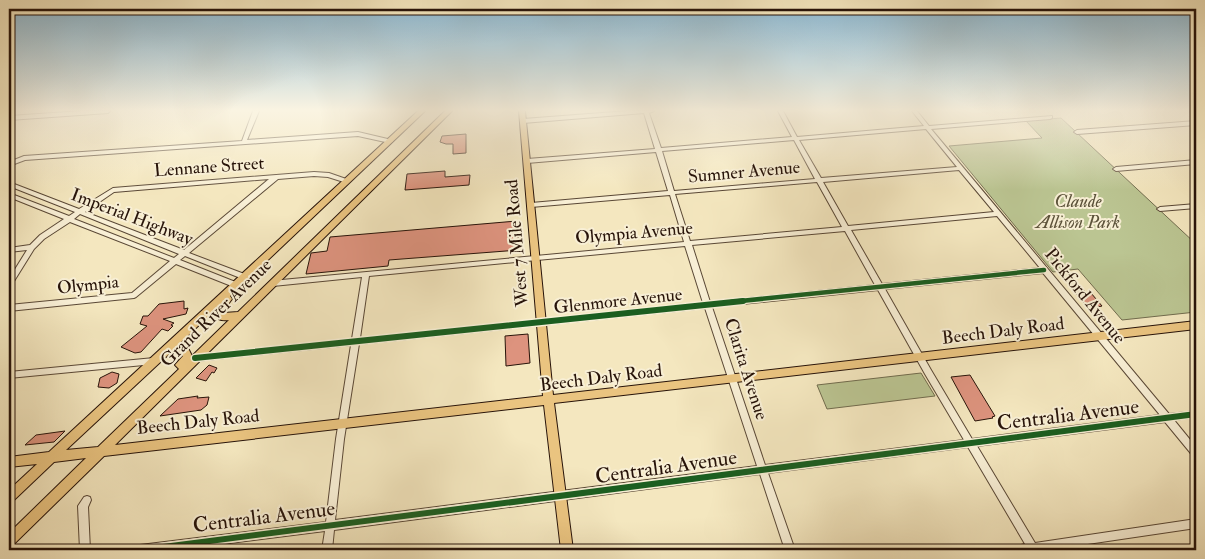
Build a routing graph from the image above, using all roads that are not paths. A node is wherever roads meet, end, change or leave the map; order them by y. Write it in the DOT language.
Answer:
graph roads {
  1 [pos="246,137"];
  2 [pos="314,137"];
  3 [pos="372,137"];
  4 [pos="394,137"];
  5 [pos="415,137"];
  6 [pos="422,137"];
  7 [pos="525,137"];
  8 [pos="653,137"];
  9 [pos="807,137"];
  10 [pos="934,137"];
  11 [pos="796,138"];
  12 [pos="390,141"];
  13 [pos="244,142"];
  14 [pos="657,150"];
  15 [pos="527,161"];
  16 [pos="1196,162"];
  17 [pos="9,164"];
  18 [pos="395,164"];
  19 [pos="960,168"];
  20 [pos="1116,169"];
  21 [pos="277,177"];
  22 [pos="347,180"];
  23 [pos="819,180"];
  24 [pos="9,184"];
  25 [pos="672,194"];
  26 [pos="9,195"];
  27 [pos="531,206"];
  28 [pos="1196,206"];
  29 [pos="1160,209"];
  30 [pos="78,211"];
  31 [pos="998,214"];
  32 [pos="67,218"];
  33 [pos="847,229"];
  34 [pos="286,238"];
  35 [pos="688,244"];
  36 [pos="32,247"];
  37 [pos="9,250"];
  38 [pos="186,253"];
  39 [pos="536,257"];
  40 [pos="175,262"];
  41 [pos="1044,270"];
  42 [pos="366,274"];
  43 [pos="245,277"];
  44 [pos="273,283"];
  45 [pos="9,284"];
  46 [pos="236,285"];
  47 [pos="880,287"];
  48 [pos="708,306"];
  49 [pos="9,308"];
  50 [pos="242,313"];
  51 [pos="542,323"];
  52 [pos="1196,325"];
  53 [pos="1099,337"];
  54 [pos="355,342"];
  55 [pos="164,352"];
  56 [pos="195,358"];
  57 [pos="920,358"];
  58 [pos="154,361"];
  59 [pos="9,375"];
  60 [pos="732,380"];
  61 [pos="161,390"];
  62 [pos="549,401"];
  63 [pos="1196,414"];
  64 [pos="1167,418"];
  65 [pos="343,424"];
  66 [pos="971,444"];
  67 [pos="102,450"];
  68 [pos="1196,453"];
  69 [pos="52,457"];
  70 [pos="9,462"];
  71 [pos="763,470"];
  72 [pos="9,497"];
  73 [pos="561,497"];
  74 [pos="87,500"];
  75 [pos="1196,524"];
  76 [pos="330,526"];
  77 [pos="9,541"];
  78 [pos="1033,549"];
  79 [pos="85,550"];
  80 [pos="140,550"];
  81 [pos="327,550"];
  82 [pos="566,550"];
  83 [pos="790,550"];
  84 [pos="1016,550"];
  1 -- 13 [label="street"];
  2 -- 13 [label="street"];
  3 -- 12 [label="street"];
  4 -- 12 [label="main road, Grand River Avenue"];
  5 -- 18 [label="main road"];
  6 -- 18 [label="main road, Grand River Avenue"];
  7 -- 15 [label="main road, West 7 Mile Road"];
  8 -- 14 [label="street, Clarita Avenue"];
  9 -- 11 [label="street"];
  10 -- 19 [label="street, Pickford Avenue"];
  11 -- 14 [label="street"];
  11 -- 23 [label="street"];
  12 -- 22 [label="main road, Grand River Avenue"];
  13 -- 17 [label="street"];
  14 -- 15 [label="street"];
  14 -- 25 [label="street, Clarita Avenue"];
  15 -- 27 [label="main road, West 7 Mile Road"];
  16 -- 20 [label="street"];
  18 -- 44 [label="main road, Grand River Avenue"];
  19 -- 23 [label="street, Sumner Avenue"];
  19 -- 31 [label="street, Pickford Avenue"];
  21 -- 22 [label="street, Lennane Street"];
  21 -- 30 [label="street, Lennane Street"];
  21 -- 38 [label="street, Olympia"];
  22 -- 34 [label="main road, Grand River Avenue"];
  23 -- 25 [label="street, Sumner Avenue"];
  23 -- 33 [label="street"];
  24 -- 30 [label="street, Imperial Highway"];
  25 -- 27 [label="street, Sumner Avenue"];
  25 -- 35 [label="street, Clarita Avenue"];
  26 -- 32 [label="street, Imperial Highway"];
  27 -- 39 [label="main road, West 7 Mile Road"];
  28 -- 29 [label="street"];
  30 -- 32 [label="street, Lennane Street"];
  30 -- 38 [label="street, Imperial Highway"];
  31 -- 33 [label="street, Olympia Avenue"];
  31 -- 41 [label="street, Pickford Avenue"];
  32 -- 36 [label="street, Lennane Street"];
  32 -- 40 [label="street, Imperial Highway"];
  33 -- 35 [label="street, Olympia Avenue"];
  33 -- 47 [label="street"];
  34 -- 43 [label="main road, Grand River Avenue"];
  34 -- 50 [label="main road"];
  35 -- 39 [label="street, Olympia Avenue"];
  35 -- 48 [label="street, Clarita Avenue"];
  36 -- 37 [label="street"];
  36 -- 45 [label="street, Lennane Street"];
  38 -- 40 [label="street, Olympia"];
  38 -- 43 [label="street, Imperial Highway"];
  39 -- 42 [label="street, Olympia Avenue"];
  39 -- 51 [label="main road, West 7 Mile Road"];
  40 -- 46 [label="street, Imperial Highway"];
  40 -- 49 [label="street, Olympia"];
  41 -- 47 [label="street, Glenmore Avenue"];
  41 -- 53 [label="street, Pickford Avenue"];
  42 -- 44 [label="street, Olympia Avenue"];
  42 -- 54 [label="street"];
  43 -- 46 [label="main road, Grand River Avenue"];
  44 -- 50 [label="main road, Grand River Avenue"];
  46 -- 55 [label="main road, Grand River Avenue"];
  47 -- 48 [label="street, Glenmore Avenue"];
  47 -- 57 [label="street"];
  48 -- 51 [label="street, Glenmore Avenue"];
  48 -- 60 [label="street, Clarita Avenue"];
  50 -- 56 [label="main road, Grand River Avenue"];
  51 -- 54 [label="street, Glenmore Avenue"];
  51 -- 62 [label="main road, West 7 Mile Road"];
  52 -- 53 [label="main road, Beech Daly Road"];
  53 -- 57 [label="main road, Beech Daly Road"];
  53 -- 64 [label="street, Pickford Avenue"];
  54 -- 56 [label="street, Glenmore Avenue"];
  54 -- 65 [label="street"];
  55 -- 58 [label="main road, Grand River Avenue"];
  55 -- 61 [label="main road"];
  56 -- 61 [label="main road, Grand River Avenue"];
  57 -- 60 [label="main road, Beech Daly Road"];
  57 -- 66 [label="street"];
  58 -- 59 [label="street"];
  58 -- 69 [label="main road, Grand River Avenue"];
  60 -- 62 [label="main road, Beech Daly Road"];
  60 -- 71 [label="street, Clarita Avenue"];
  61 -- 67 [label="main road, Grand River Avenue"];
  62 -- 65 [label="main road, Beech Daly Road"];
  62 -- 73 [label="main road, West 7 Mile Road"];
  63 -- 64 [label="street, Centralia Avenue"];
  64 -- 66 [label="street, Centralia Avenue"];
  64 -- 68 [label="street, Pickford Avenue"];
  65 -- 67 [label="main road, Beech Daly Road"];
  65 -- 76 [label="street"];
  66 -- 71 [label="street, Centralia Avenue"];
  66 -- 78 [label="street"];
  67 -- 69 [label="main road, Beech Daly Road"];
  67 -- 77 [label="main road, Grand River Avenue"];
  69 -- 70 [label="main road, Beech Daly Road"];
  69 -- 72 [label="main road, Grand River Avenue"];
  71 -- 73 [label="street, Centralia Avenue"];
  71 -- 83 [label="street, Clarita Avenue"];
  73 -- 76 [label="street, Centralia Avenue"];
  73 -- 82 [label="main road, West 7 Mile Road"];
  74 -- 79 [label="street"];
  75 -- 78 [label="street"];
  76 -- 80 [label="street, Centralia Avenue"];
  76 -- 81 [label="street"];
  78 -- 84 [label="street"];
}
